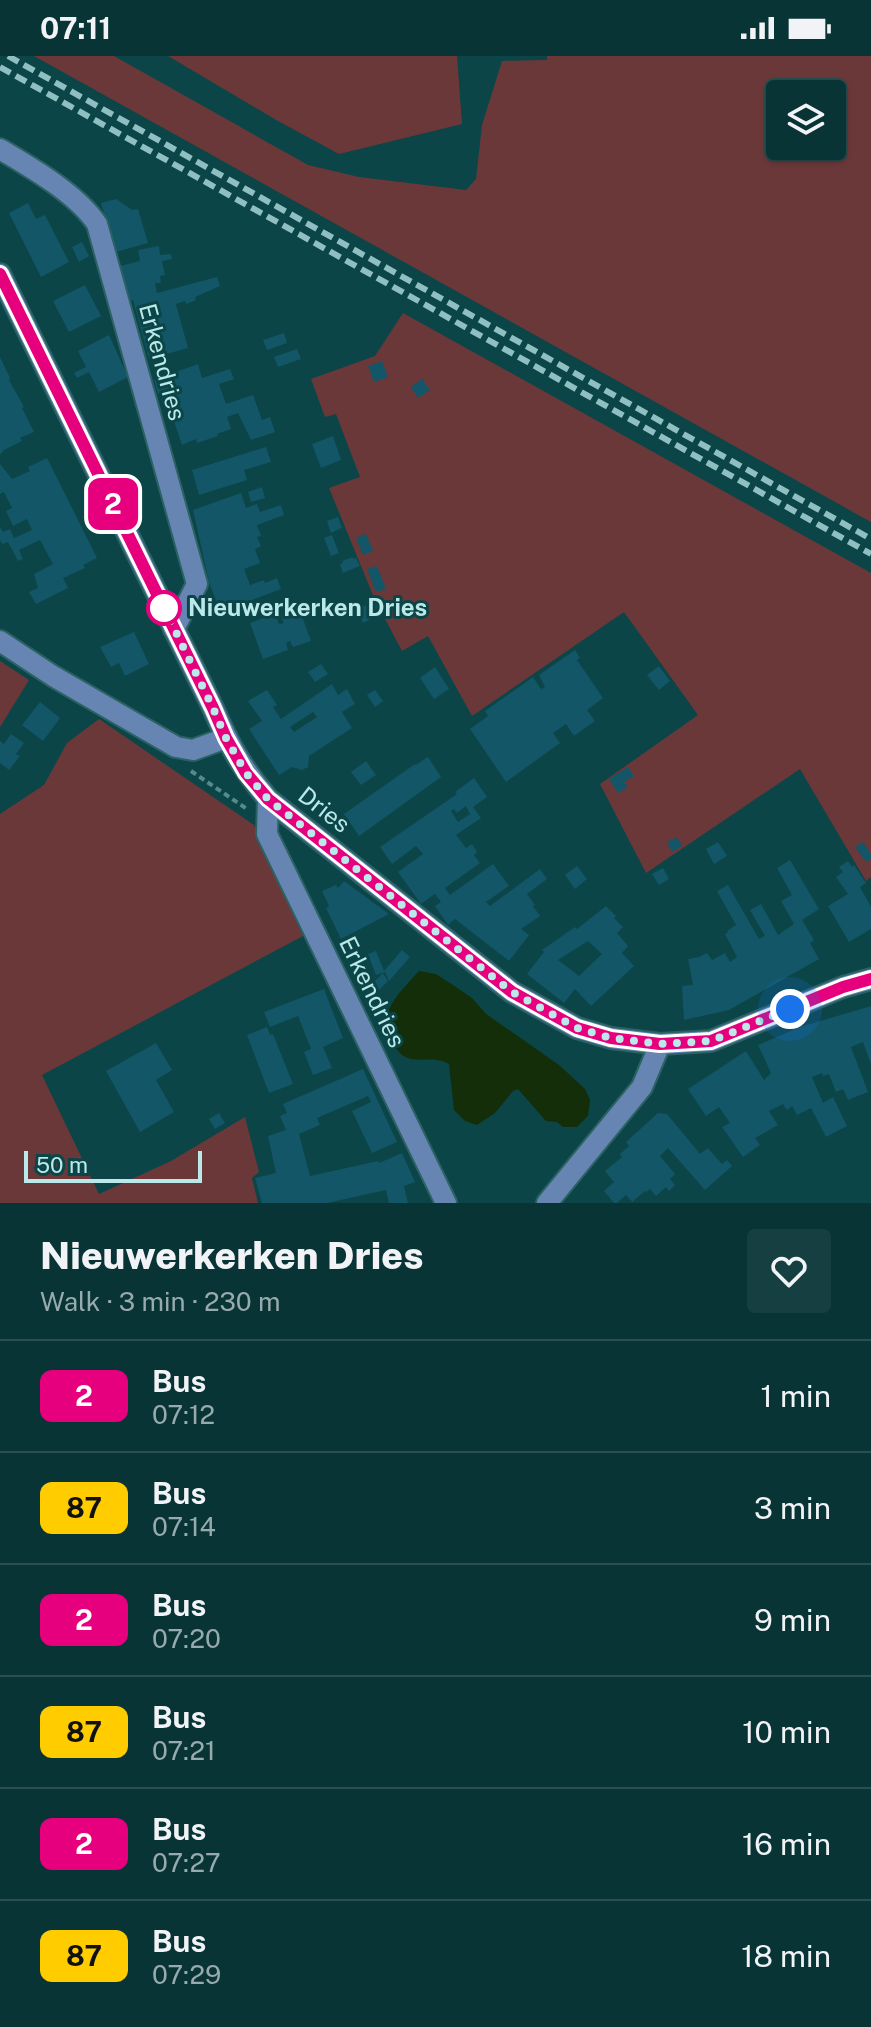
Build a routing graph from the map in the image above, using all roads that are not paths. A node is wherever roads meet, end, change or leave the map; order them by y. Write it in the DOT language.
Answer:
graph roads {
  1 [pos="0,149"];
  2 [pos="0,274"];
  3 [pos="174,629"];
  4 [pos="0,641"];
  5 [pos="226,738"];
  6 [pos="268,799"];
  7 [pos="871,979"];
  8 [pos="660,1044"];
  9 [pos="551,1201"];
  10 [pos="446,1203"];
  1 -- 3 [label="street, Erkendries"];
  2 -- 3 [label="street, Dries"];
  3 -- 5 [label="street, Dries"];
  4 -- 5 [label="street"];
  5 -- 6 [label="street, Dries"];
  6 -- 8 [label="street, Dries"];
  6 -- 10 [label="street, Erkendries"];
  7 -- 8 [label="street, Dries"];
  8 -- 9 [label="street"];
}
